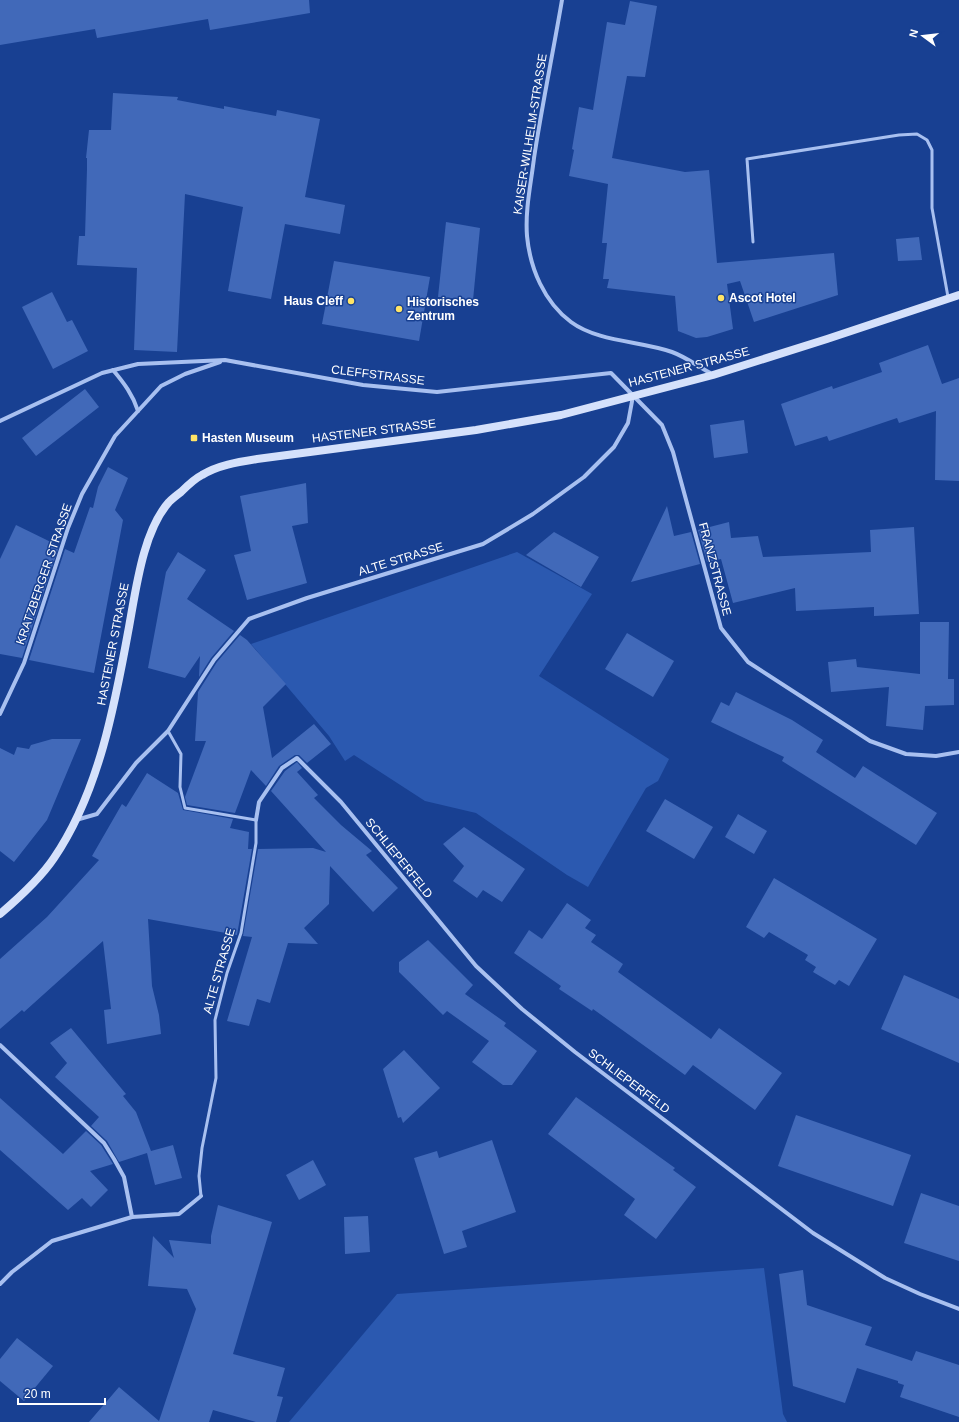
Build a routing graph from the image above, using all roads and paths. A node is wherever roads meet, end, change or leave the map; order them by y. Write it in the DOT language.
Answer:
graph roads {
  1 [pos="562,0"];
  2 [pos="754,242"];
  3 [pos="959,295"];
  4 [pos="948,299"];
  5 [pos="225,360"];
  6 [pos="113,370"];
  7 [pos="713,375"];
  8 [pos="633,395"];
  9 [pos="138,411"];
  10 [pos="0,421"];
  11 [pos="0,714"];
  12 [pos="168,731"];
  13 [pos="959,752"];
  14 [pos="341,802"];
  15 [pos="76,820"];
  16 [pos="256,820"];
  17 [pos="0,914"];
  18 [pos="0,1045"];
  19 [pos="202,1196"];
  20 [pos="132,1217"];
  21 [pos="0,1284"];
  22 [pos="959,1310"];
  1 -- 7 [label="street, KAISER-WILHELM-STRASSE"];
  2 -- 4 [label="lane"];
  3 -- 4 [label="main road, HASTENER STRASSE"];
  4 -- 7 [label="main road, HASTENER STRASSE"];
  5 -- 6 [label="street, CLEFFSTRASSE"];
  5 -- 8 [label="street, CLEFFSTRASSE"];
  5 -- 9 [label="street, KRATZBERGER STRASSE"];
  6 -- 9 [label="street"];
  6 -- 10 [label="street, CLEFFSTRASSE"];
  7 -- 8 [label="main road, HASTENER STRASSE"];
  8 -- 12 [label="street, ALTE STRASSE"];
  8 -- 13 [label="street, FRANZSTRASSE"];
  8 -- 15 [label="main road, HASTENER STRASSE"];
  9 -- 11 [label="street, KRATZBERGER STRASSE"];
  12 -- 15 [label="street, ALTE STRASSE"];
  12 -- 16 [label="lane"];
  14 -- 16 [label="street, ALTE STRASSE"];
  14 -- 22 [label="street, SCHLIEPERFELD"];
  15 -- 17 [label="main road, HASTENER STRASSE"];
  16 -- 19 [label="lane, ALTE STRASSE"];
  18 -- 20 [label="street"];
  19 -- 20 [label="street, ALTE STRASSE"];
  20 -- 21 [label="street, ALTE STRASSE"];
}
